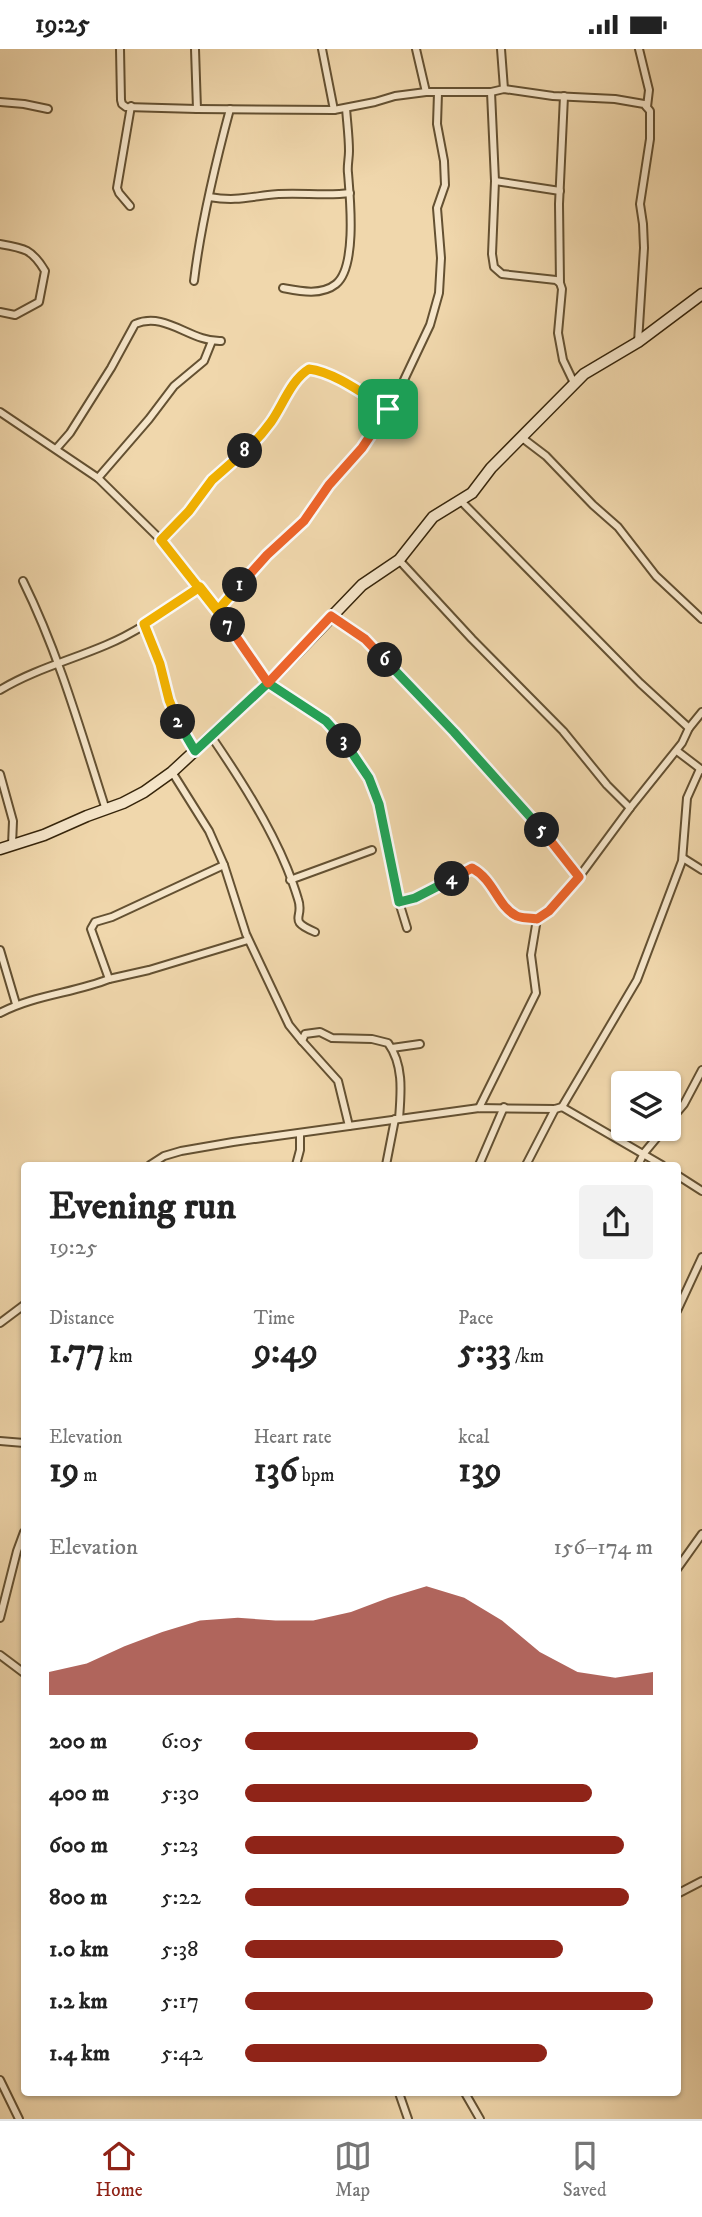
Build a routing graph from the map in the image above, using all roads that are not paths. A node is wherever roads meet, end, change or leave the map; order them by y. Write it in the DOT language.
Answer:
graph roads {
  1 [pos="120,49"];
  2 [pos="195,49"];
  3 [pos="322,49"];
  4 [pos="416,49"];
  5 [pos="501,49"];
  6 [pos="639,49"];
  7 [pos="504,89"];
  8 [pos="426,92"];
  9 [pos="491,92"];
  10 [pos="438,93"];
  11 [pos="564,96"];
  12 [pos="0,102"];
  13 [pos="131,106"];
  14 [pos="647,107"];
  15 [pos="346,108"];
  16 [pos="48,109"];
  17 [pos="230,109"];
  18 [pos="197,110"];
  19 [pos="334,110"];
  20 [pos="495,181"];
  21 [pos="560,191"];
  22 [pos="350,193"];
  23 [pos="209,197"];
  24 [pos="130,206"];
  25 [pos="0,244"];
  26 [pos="194,281"];
  27 [pos="560,283"];
  28 [pos="283,288"];
  29 [pos="702,294"];
  30 [pos="0,312"];
  31 [pos="212,341"];
  32 [pos="221,341"];
  33 [pos="638,342"];
  34 [pos="574,383"];
  35 [pos="388,409"];
  36 [pos="0,412"];
  37 [pos="521,437"];
  38 [pos="56,449"];
  39 [pos="98,478"];
  40 [pos="460,500"];
  41 [pos="161,540"];
  42 [pos="399,560"];
  43 [pos="23,582"];
  44 [pos="200,587"];
  45 [pos="218,610"];
  46 [pos="331,616"];
  47 [pos="702,619"];
  48 [pos="144,624"];
  49 [pos="59,662"];
  50 [pos="268,683"];
  51 [pos="0,690"];
  52 [pos="702,712"];
  53 [pos="689,728"];
  54 [pos="211,736"];
  55 [pos="195,751"];
  56 [pos="677,751"];
  57 [pos="701,770"];
  58 [pos="173,772"];
  59 [pos="0,774"];
  60 [pos="630,808"];
  61 [pos="106,810"];
  62 [pos="12,845"];
  63 [pos="0,849"];
  64 [pos="372,850"];
  65 [pos="683,859"];
  66 [pos="224,865"];
  67 [pos="702,870"];
  68 [pos="579,877"];
  69 [pos="290,880"];
  70 [pos="399,902"];
  71 [pos="537,919"];
  72 [pos="407,928"];
  73 [pos="315,932"];
  74 [pos="248,940"];
  75 [pos="0,950"];
  76 [pos="109,979"];
  77 [pos="16,1004"];
  78 [pos="0,1013"];
  79 [pos="302,1041"];
  80 [pos="420,1044"];
  81 [pos="392,1048"];
  82 [pos="702,1070"];
  83 [pos="504,1107"];
  84 [pos="479,1108"];
  85 [pos="558,1108"];
  86 [pos="681,1108"];
  87 [pos="397,1119"];
  88 [pos="349,1126"];
  89 [pos="300,1133"];
  90 [pos="654,1141"];
  91 [pos="643,1153"];
  92 [pos="155,1162"];
  93 [pos="297,1162"];
  94 [pos="387,1162"];
  95 [pos="480,1162"];
  96 [pos="528,1162"];
  97 [pos="639,1162"];
  98 [pos="657,1162"];
  99 [pos="681,1178"];
  100 [pos="702,1191"];
  101 [pos="702,1257"];
  102 [pos="681,1302"];
  103 [pos="21,1309"];
  104 [pos="0,1322"];
  105 [pos="0,1441"];
  106 [pos="21,1443"];
  107 [pos="702,1534"];
  108 [pos="21,1540"];
  109 [pos="681,1563"];
  110 [pos="0,1618"];
  111 [pos="0,1655"];
  112 [pos="21,1671"];
  113 [pos="701,1882"];
  114 [pos="681,1892"];
  115 [pos="0,2080"];
  116 [pos="400,2096"];
  117 [pos="467,2096"];
  118 [pos="19,2119"];
  119 [pos="408,2119"];
  120 [pos="480,2119"];
  1 -- 13 [label="street"];
  2 -- 18 [label="street"];
  3 -- 19 [label="street"];
  4 -- 8 [label="street"];
  5 -- 7 [label="street"];
  6 -- 14 [label="street"];
  7 -- 9 [label="street"];
  7 -- 11 [label="street"];
  8 -- 10 [label="street"];
  8 -- 15 [label="street"];
  9 -- 10 [label="street"];
  9 -- 20 [label="street"];
  10 -- 35 [label="street"];
  11 -- 14 [label="street"];
  11 -- 21 [label="street"];
  12 -- 16 [label="street"];
  13 -- 18 [label="street"];
  13 -- 24 [label="street"];
  14 -- 33 [label="street"];
  15 -- 19 [label="street"];
  15 -- 22 [label="street"];
  17 -- 18 [label="street"];
  17 -- 19 [label="street"];
  17 -- 23 [label="street"];
  20 -- 21 [label="street"];
  20 -- 27 [label="street"];
  21 -- 27 [label="street"];
  22 -- 23 [label="street"];
  22 -- 28 [label="street"];
  23 -- 26 [label="street"];
  25 -- 30 [label="street"];
  27 -- 34 [label="street"];
  29 -- 33 [label="street"];
  31 -- 32 [label="street"];
  31 -- 38 [label="street"];
  31 -- 39 [label="street"];
  33 -- 34 [label="street"];
  34 -- 37 [label="street"];
  35 -- 41 [label="street"];
  35 -- 45 [label="street"];
  36 -- 38 [label="street"];
  37 -- 40 [label="street"];
  37 -- 47 [label="street"];
  38 -- 39 [label="street"];
  39 -- 41 [label="street"];
  40 -- 42 [label="street"];
  40 -- 53 [label="street"];
  41 -- 44 [label="street"];
  42 -- 46 [label="street"];
  42 -- 60 [label="street"];
  43 -- 49 [label="street"];
  44 -- 45 [label="street"];
  44 -- 48 [label="street"];
  45 -- 50 [label="street"];
  46 -- 50 [label="street"];
  46 -- 68 [label="street"];
  48 -- 49 [label="street"];
  48 -- 55 [label="street"];
  49 -- 51 [label="street"];
  49 -- 61 [label="street"];
  50 -- 54 [label="street"];
  50 -- 70 [label="street"];
  52 -- 53 [label="street"];
  53 -- 56 [label="street"];
  54 -- 55 [label="street"];
  54 -- 69 [label="street"];
  55 -- 58 [label="street"];
  56 -- 57 [label="street"];
  56 -- 60 [label="street"];
  57 -- 65 [label="street"];
  58 -- 61 [label="street"];
  58 -- 66 [label="street"];
  59 -- 62 [label="street"];
  60 -- 68 [label="street"];
  61 -- 62 [label="street"];
  62 -- 63 [label="street"];
  64 -- 69 [label="street"];
  65 -- 67 [label="street"];
  65 -- 85 [label="street"];
  66 -- 74 [label="street"];
  66 -- 76 [label="street"];
  68 -- 71 [label="street"];
  69 -- 73 [label="street"];
  70 -- 71 [label="street"];
  70 -- 72 [label="street"];
  71 -- 84 [label="street"];
  74 -- 76 [label="street"];
  74 -- 79 [label="street"];
  75 -- 77 [label="street"];
  76 -- 77 [label="street"];
  77 -- 78 [label="street"];
  79 -- 81 [label="street"];
  79 -- 88 [label="street"];
  80 -- 81 [label="street"];
  81 -- 87 [label="street"];
  82 -- 86 [label="street"];
  83 -- 84 [label="street"];
  83 -- 85 [label="street"];
  83 -- 95 [label="street"];
  84 -- 87 [label="street"];
  85 -- 91 [label="street"];
  85 -- 96 [label="street"];
  87 -- 88 [label="street"];
  87 -- 94 [label="street"];
  88 -- 89 [label="street"];
  89 -- 92 [label="street"];
  89 -- 93 [label="street"];
  90 -- 91 [label="street"];
  91 -- 97 [label="street"];
  91 -- 98 [label="street"];
  99 -- 100 [label="street"];
  101 -- 102 [label="street"];
  103 -- 104 [label="street"];
  105 -- 106 [label="street"];
  107 -- 109 [label="street"];
  108 -- 110 [label="street"];
  111 -- 112 [label="street"];
  113 -- 114 [label="street"];
  115 -- 118 [label="street"];
  116 -- 119 [label="street"];
  117 -- 120 [label="street"];
}
